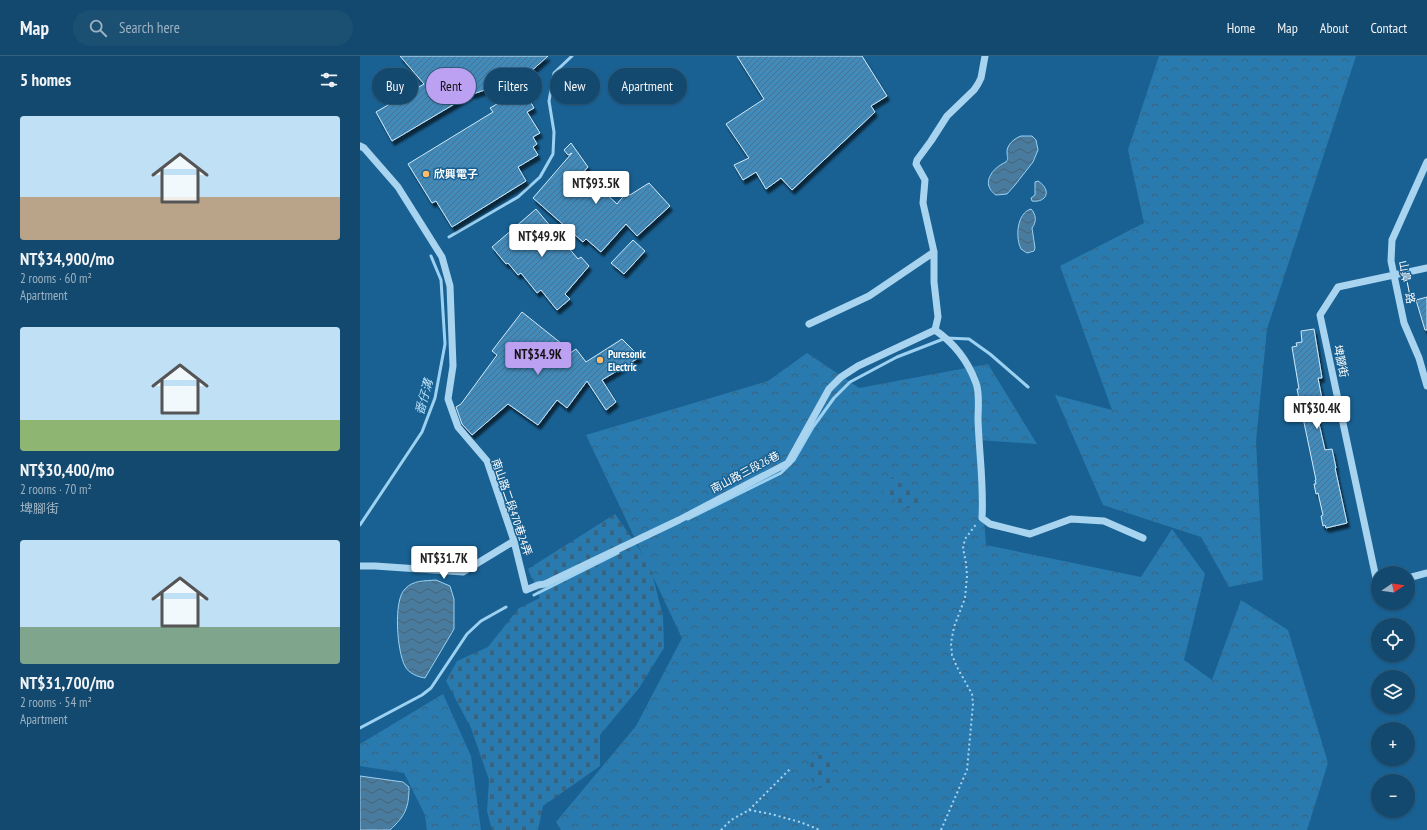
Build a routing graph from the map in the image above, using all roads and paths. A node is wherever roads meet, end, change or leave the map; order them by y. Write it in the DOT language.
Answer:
graph roads {
  1 [pos="985,56"];
  2 [pos="360,146"];
  3 [pos="1427,162"];
  4 [pos="934,252"];
  5 [pos="1427,268"];
  6 [pos="1394,275"];
  7 [pos="809,324"];
  8 [pos="935,330"];
  9 [pos="1427,386"];
  10 [pos="982,518"];
  11 [pos="1143,538"];
  12 [pos="514,542"];
  13 [pos="360,566"];
  14 [pos="1374,566"];
  15 [pos="1427,573"];
  16 [pos="1415,576"];
  17 [pos="526,590"];
  18 [pos="791,768"];
  19 [pos="749,810"];
  20 [pos="721,830"];
  21 [pos="820,830"];
  22 [pos="942,830"];
  1 -- 4 [label="street"];
  2 -- 12 [label="street, 南山路二段470巷24弄"];
  3 -- 6 [label="street, 山鼻一路"];
  4 -- 7 [label="street"];
  4 -- 8 [label="street"];
  5 -- 6 [label="street, 埤腳街"];
  6 -- 9 [label="street, 山鼻一路"];
  6 -- 14 [label="street, 埤腳街"];
  8 -- 10 [label="street"];
  8 -- 17 [label="street, 南山路三段26巷"];
  10 -- 11 [label="street"];
  10 -- 22 [label="path"];
  12 -- 13 [label="street"];
  12 -- 17 [label="street, 南山路二段470巷24弄"];
  15 -- 16 [label="street"];
  18 -- 19 [label="path"];
  19 -- 20 [label="path"];
  19 -- 21 [label="path"];
}
